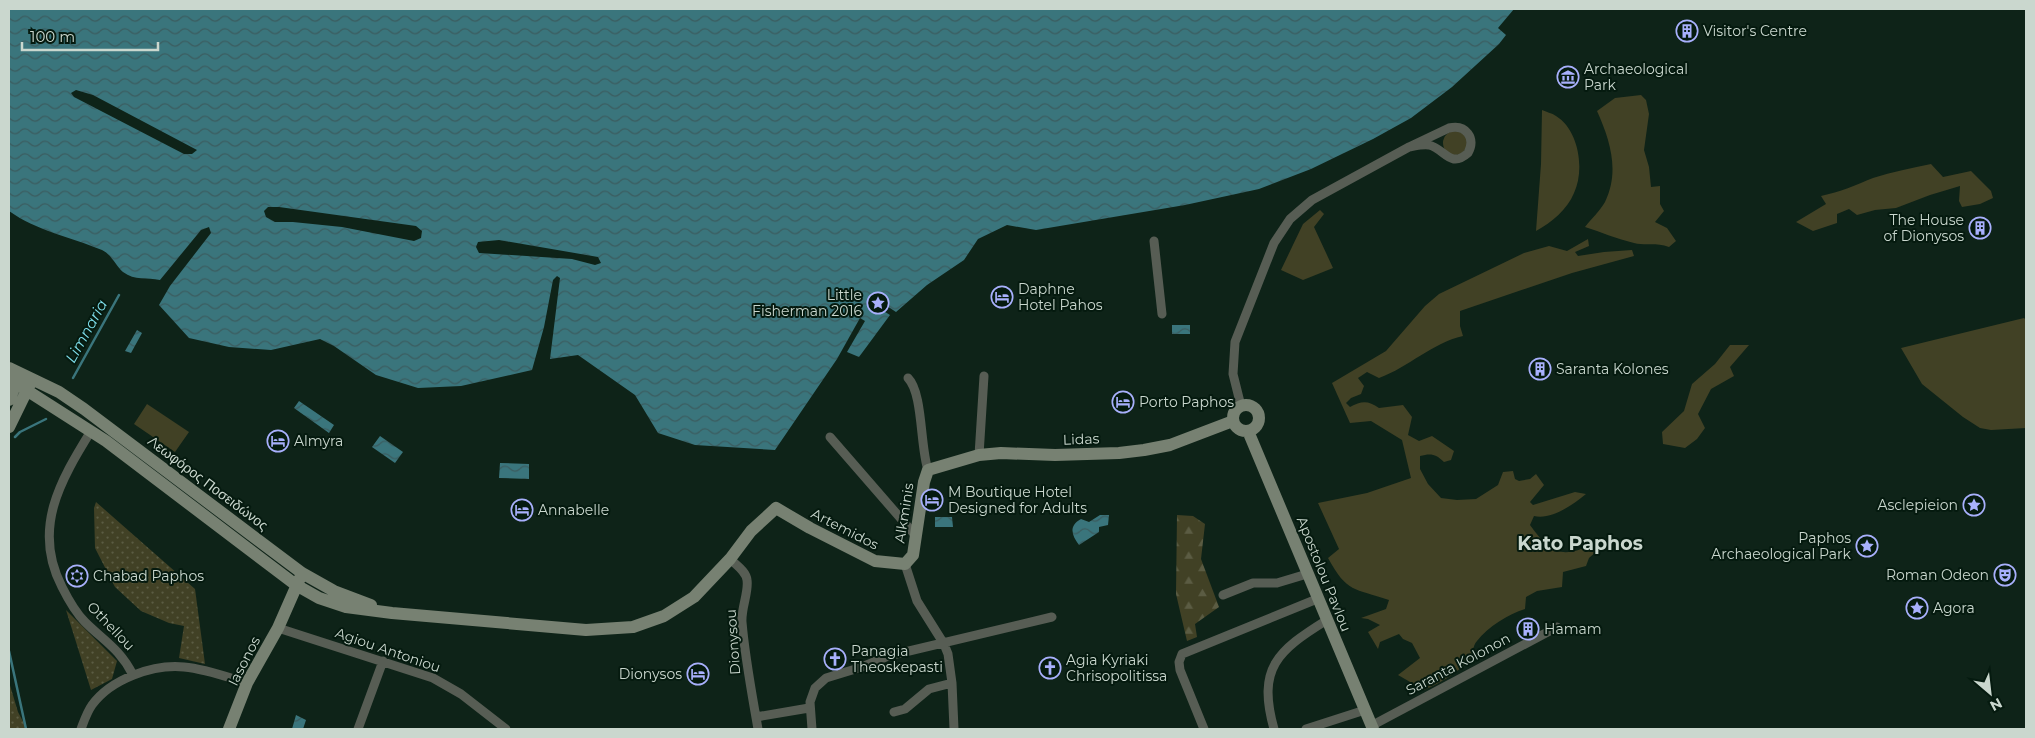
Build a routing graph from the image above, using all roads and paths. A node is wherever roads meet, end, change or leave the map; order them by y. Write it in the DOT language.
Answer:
graph roads {
  1 [pos="1445,130"];
  2 [pos="1409,147"];
  3 [pos="1442,152"];
  4 [pos="1154,241"];
  5 [pos="1162,314"];
  6 [pos="9,368"];
  7 [pos="984,376"];
  8 [pos="908,378"];
  9 [pos="18,381"];
  10 [pos="9,400"];
  11 [pos="1241,406"];
  12 [pos="1233,421"];
  13 [pos="9,427"];
  14 [pos="91,431"];
  15 [pos="1248,431"];
  16 [pos="830,437"];
  17 [pos="979,455"];
  18 [pos="928,470"];
  19 [pos="776,508"];
  20 [pos="916,536"];
  21 [pos="730,559"];
  22 [pos="905,564"];
  23 [pos="1307,574"];
  24 [pos="303,581"];
  25 [pos="1223,595"];
  26 [pos="1317,599"];
  27 [pos="1052,617"];
  28 [pos="1327,620"];
  29 [pos="1557,627"];
  30 [pos="278,628"];
  31 [pos="944,644"];
  32 [pos="383,661"];
  33 [pos="133,675"];
  34 [pos="247,683"];
  35 [pos="952,683"];
  36 [pos="810,708"];
  37 [pos="1365,710"];
  38 [pos="894,712"];
  39 [pos="756,717"];
  40 [pos="1372,728"];
  41 [pos="81,729"];
  42 [pos="229,729"];
  43 [pos="358,729"];
  44 [pos="506,729"];
  45 [pos="758,729"];
  46 [pos="812,729"];
  47 [pos="954,729"];
  48 [pos="1204,729"];
  49 [pos="1274,729"];
  50 [pos="1306,729"];
  1 -- 2 [label="street"];
  1 -- 3 [label="street"];
  1 -- 3 [label="street"];
  2 -- 3 [label="street"];
  2 -- 11 [label="street"];
  4 -- 5 [label="street"];
  6 -- 9 [label="main road, Λεωφόρος Ποσειδώνος"];
  7 -- 17 [label="street"];
  8 -- 18 [label="street, Alkminis"];
  9 -- 10 [label="main road"];
  9 -- 13 [label="main road"];
  9 -- 14 [label="main road, Λεωφόρος Ποσειδώνος"];
  9 -- 24 [label="main road, Λεωφόρος Ποσειδώνος"];
  11 -- 12 [label="main road"];
  11 -- 15 [label="main road"];
  12 -- 15 [label="main road"];
  12 -- 17 [label="main road, Lidas"];
  14 -- 24 [label="main road, Λεωφόρος Ποσειδώνος"];
  14 -- 33 [label="street, Othellou"];
  15 -- 23 [label="main road, Apostolou Pavlou"];
  16 -- 20 [label="street"];
  17 -- 18 [label="main road, Lidas"];
  18 -- 20 [label="main road, Alkminis"];
  19 -- 21 [label="main road, Λεωφόρος Ποσειδώνος"];
  19 -- 22 [label="main road, Artemidos"];
  20 -- 22 [label="main road, Alkminis"];
  21 -- 24 [label="main road, Λεωφόρος Ποσειδώνος"];
  21 -- 39 [label="street, Dionysou"];
  22 -- 31 [label="street, Alkminis"];
  23 -- 25 [label="street"];
  23 -- 26 [label="main road, Apostolou Pavlou"];
  24 -- 30 [label="main road, Iasonos"];
  26 -- 28 [label="main road, Apostolou Pavlou"];
  26 -- 48 [label="street"];
  27 -- 31 [label="street"];
  28 -- 37 [label="main road, Apostolou Pavlou"];
  28 -- 49 [label="street"];
  29 -- 40 [label="street, Saranta Kolonon"];
  30 -- 32 [label="street, Agiou Antoniou"];
  30 -- 34 [label="main road, Iasonos"];
  31 -- 35 [label="street, Alkminis"];
  31 -- 36 [label="street"];
  32 -- 43 [label="street"];
  32 -- 44 [label="street, Agiou Antoniou"];
  33 -- 34 [label="street"];
  33 -- 41 [label="street"];
  34 -- 42 [label="main road, Iasonos"];
  35 -- 38 [label="street"];
  35 -- 47 [label="street, Alkminis"];
  36 -- 39 [label="street"];
  36 -- 46 [label="street"];
  37 -- 40 [label="main road, Apostolou Pavlou"];
  37 -- 50 [label="street"];
  39 -- 45 [label="street, Dionysou"];
}
